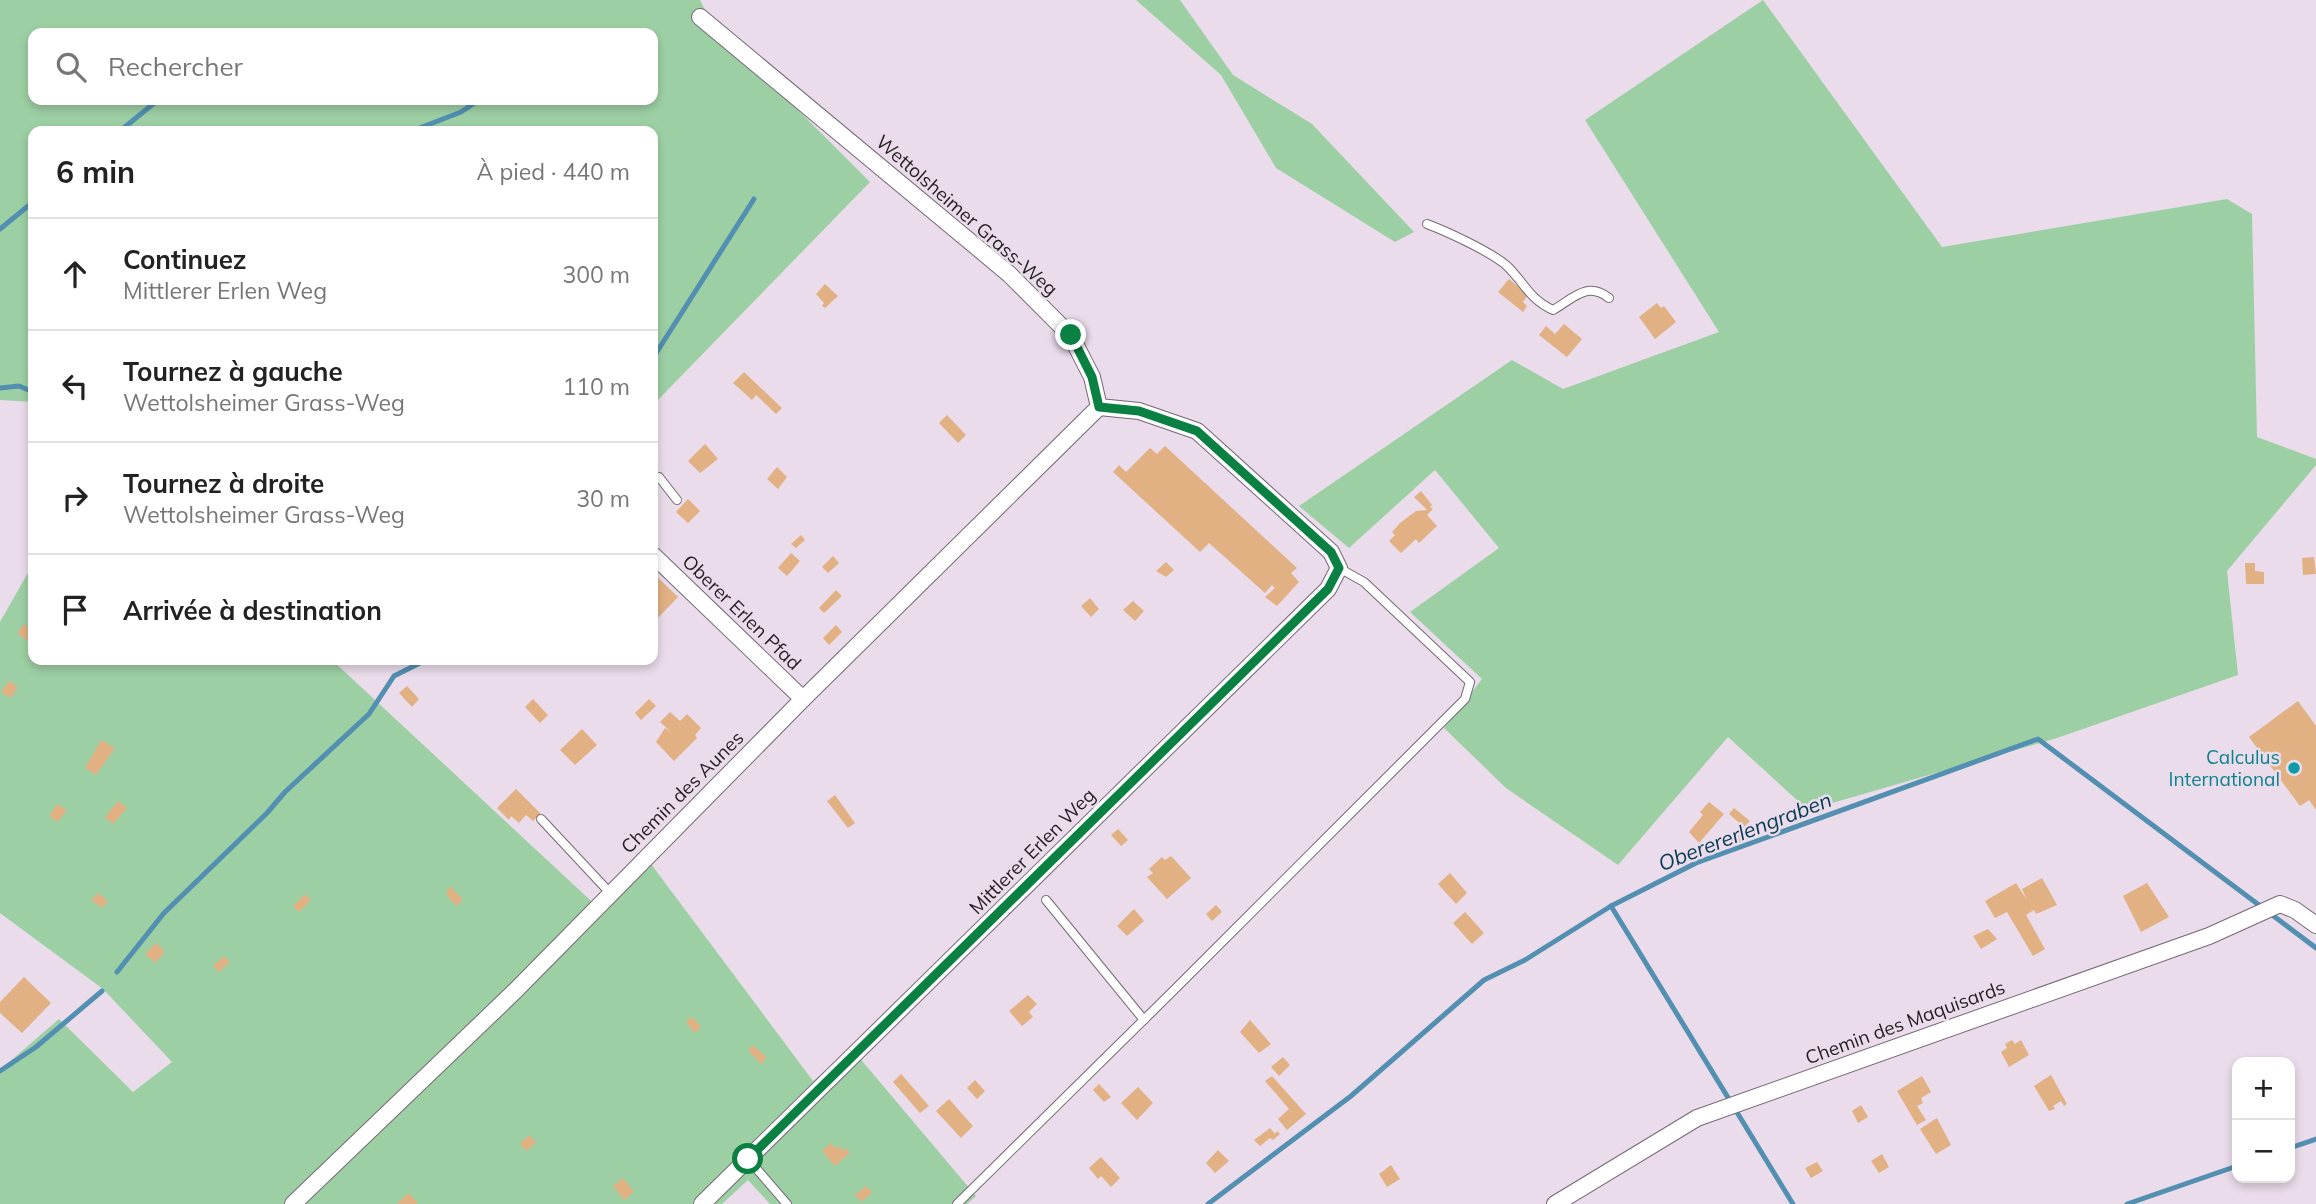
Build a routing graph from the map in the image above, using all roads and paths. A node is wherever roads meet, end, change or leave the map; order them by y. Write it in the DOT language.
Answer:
graph roads {
  1 [pos="700,17"];
  2 [pos="1427,224"];
  3 [pos="1609,298"];
  4 [pos="1099,407"];
  5 [pos="658,477"];
  6 [pos="677,500"];
  7 [pos="658,560"];
  8 [pos="1339,568"];
  9 [pos="803,699"];
  10 [pos="541,819"];
  11 [pos="611,894"];
  12 [pos="1046,900"];
  13 [pos="2316,925"];
  14 [pos="1144,1020"];
  15 [pos="748,1159"];
  16 [pos="293,1204"];
  17 [pos="702,1204"];
  18 [pos="787,1204"];
  19 [pos="957,1204"];
  20 [pos="1556,1204"];
  1 -- 4 [label="street, Wettolsheimer Grass-Weg"];
  2 -- 3 [label="lane"];
  4 -- 8 [label="street"];
  4 -- 9 [label="street, Chemin des Aunes"];
  5 -- 6 [label="lane"];
  7 -- 9 [label="street, Oberer Erlen Pfad"];
  8 -- 14 [label="lane"];
  8 -- 15 [label="street, Mittlerer Erlen Weg"];
  9 -- 11 [label="street, Chemin des Aunes"];
  10 -- 11 [label="lane"];
  11 -- 16 [label="street, Chemin des Aunes"];
  12 -- 14 [label="lane"];
  13 -- 20 [label="street, Chemin des Maquisards"];
  14 -- 19 [label="lane"];
  15 -- 17 [label="street, Mittlerer Erlen Weg"];
  15 -- 18 [label="lane"];
}
